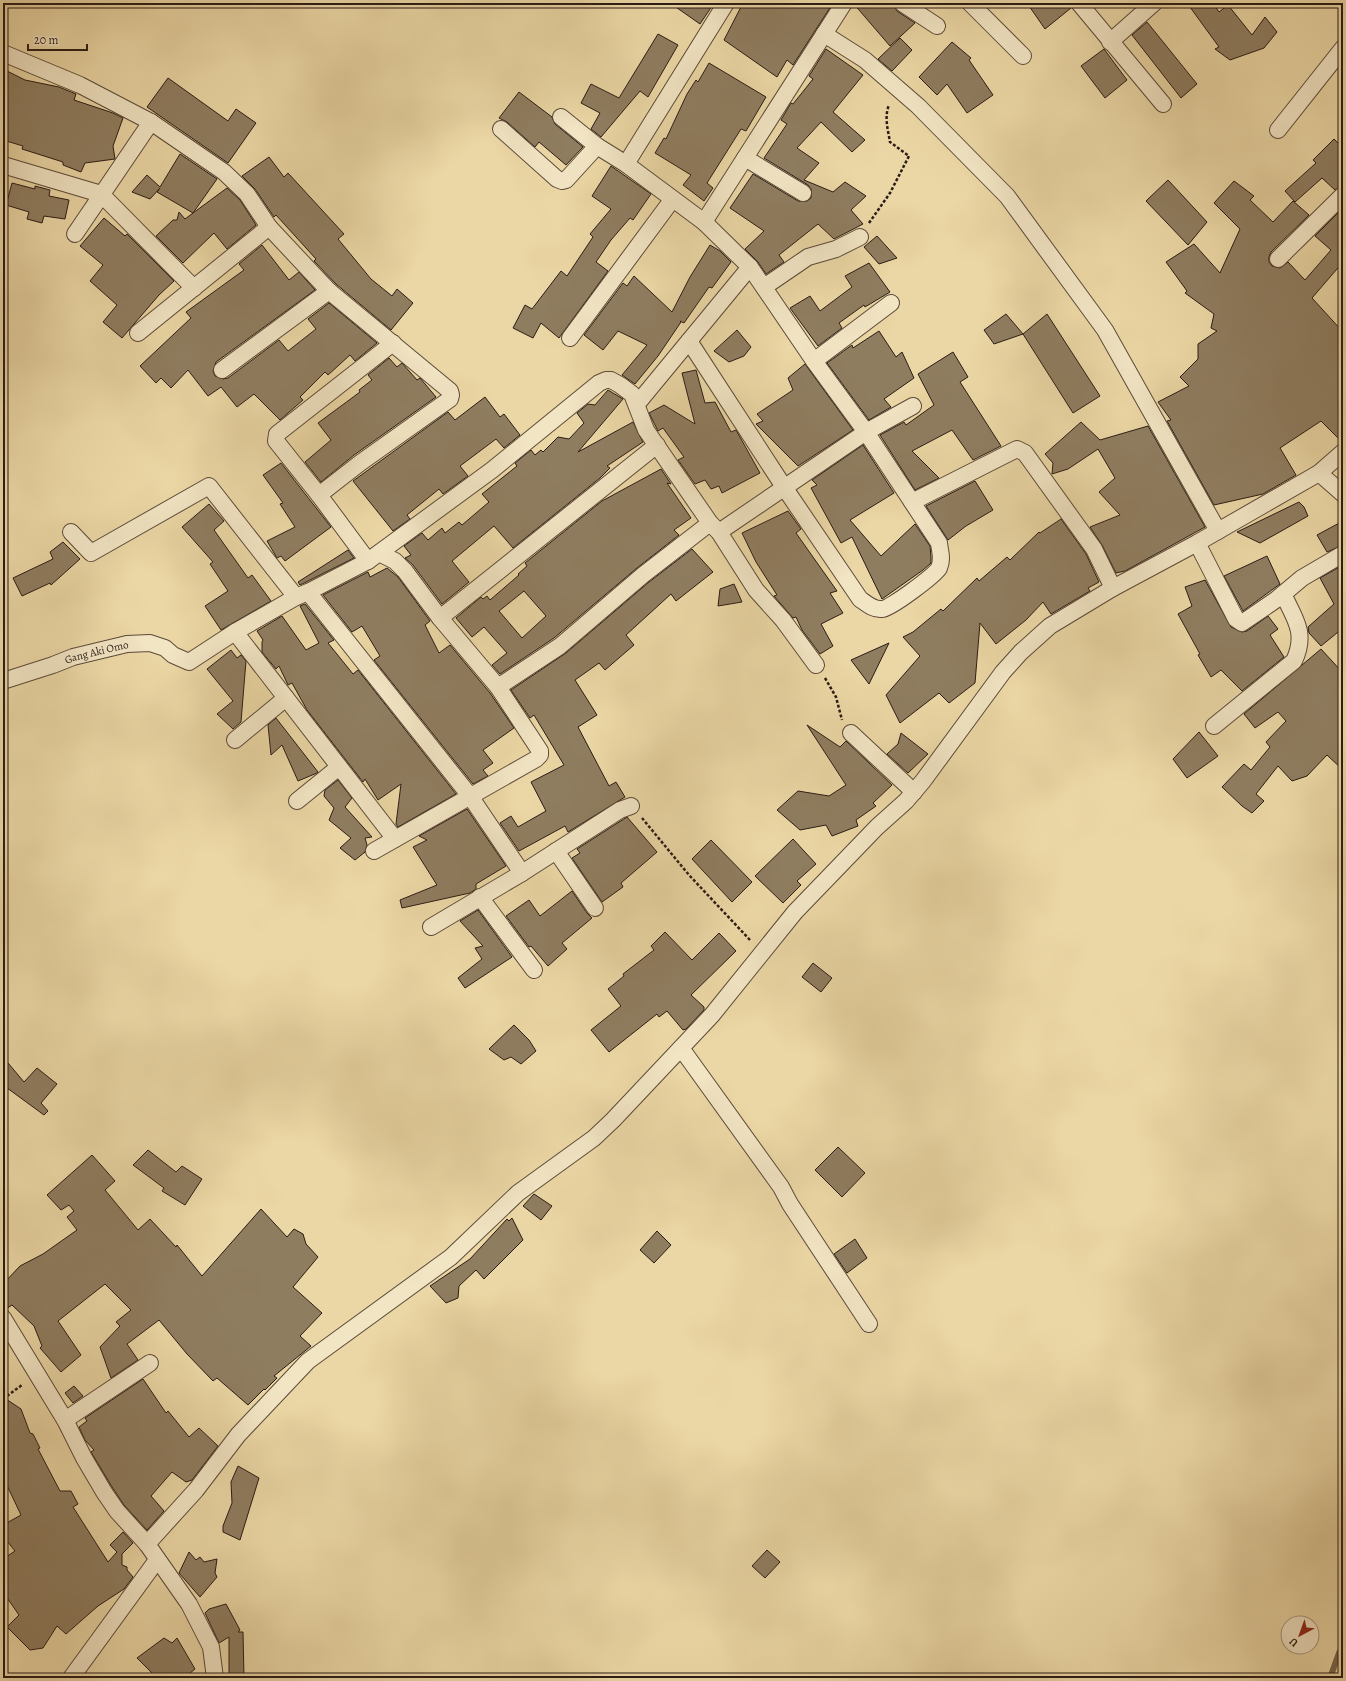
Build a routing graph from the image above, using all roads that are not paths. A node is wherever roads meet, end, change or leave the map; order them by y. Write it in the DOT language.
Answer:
graph roads {
  1 [pos="726,3"];
  2 [pos="844,3"];
  3 [pos="902,3"];
  4 [pos="970,3"];
  5 [pos="1079,3"];
  6 [pos="1154,3"];
  7 [pos="937,26"];
  8 [pos="824,34"];
  9 [pos="1110,42"];
  10 [pos="1343,48"];
  11 [pos="3,54"];
  12 [pos="1022,56"];
  13 [pos="1163,104"];
  14 [pos="561,117"];
  15 [pos="151,122"];
  16 [pos="501,129"];
  17 [pos="1278,130"];
  18 [pos="597,146"];
  19 [pos="745,158"];
  20 [pos="626,164"];
  21 [pos="3,165"];
  22 [pos="802,193"];
  23 [pos="101,194"];
  24 [pos="1343,195"];
  25 [pos="672,200"];
  26 [pos="704,222"];
  27 [pos="269,227"];
  28 [pos="75,234"];
  29 [pos="860,237"];
  30 [pos="1278,259"];
  31 [pos="750,267"];
  32 [pos="764,287"];
  33 [pos="194,288"];
  34 [pos="329,291"];
  35 [pos="891,303"];
  36 [pos="138,333"];
  37 [pos="570,338"];
  38 [pos="689,341"];
  39 [pos="393,344"];
  40 [pos="814,361"];
  41 [pos="222,370"];
  42 [pos="637,404"];
  43 [pos="913,406"];
  44 [pos="866,432"];
  45 [pos="657,445"];
  46 [pos="1343,452"];
  47 [pos="1319,473"];
  48 [pos="784,487"];
  49 [pos="1343,494"];
  50 [pos="319,495"];
  51 [pos="912,502"];
  52 [pos="714,527"];
  53 [pos="1218,531"];
  54 [pos="71,532"];
  55 [pos="1197,543"];
  56 [pos="1343,554"];
  57 [pos="374,557"];
  58 [pos="1113,588"];
  59 [pos="302,594"];
  60 [pos="1282,594"];
  61 [pos="440,618"];
  62 [pos="235,632"];
  63 [pos="816,665"];
  64 [pos="3,680"];
  65 [pos="498,687"];
  66 [pos="286,698"];
  67 [pos="1214,726"];
  68 [pos="851,734"];
  69 [pos="235,740"];
  70 [pos="339,766"];
  71 [pos="914,792"];
  72 [pos="470,796"];
  73 [pos="297,801"];
  74 [pos="631,806"];
  75 [pos="395,839"];
  76 [pos="374,851"];
  77 [pos="556,851"];
  78 [pos="522,873"];
  79 [pos="480,897"];
  80 [pos="595,908"];
  81 [pos="430,927"];
  82 [pos="534,970"];
  83 [pos="681,1048"];
  84 [pos="3,1318"];
  85 [pos="869,1324"];
  86 [pos="150,1364"];
  87 [pos="65,1420"];
  88 [pos="147,1544"];
  89 [pos="157,1560"];
  90 [pos="71,1678"];
  91 [pos="215,1678"];
  1 -- 20 [label="street"];
  2 -- 8 [label="street"];
  3 -- 7 [label="street"];
  4 -- 12 [label="street"];
  5 -- 9 [label="street"];
  6 -- 9 [label="street"];
  8 -- 19 [label="street"];
  8 -- 53 [label="street"];
  9 -- 13 [label="street"];
  10 -- 17 [label="street"];
  11 -- 15 [label="street"];
  14 -- 18 [label="street"];
  15 -- 23 [label="street"];
  15 -- 27 [label="street"];
  16 -- 18 [label="street"];
  18 -- 20 [label="street"];
  19 -- 22 [label="street"];
  19 -- 26 [label="street"];
  20 -- 25 [label="street"];
  21 -- 23 [label="street"];
  23 -- 28 [label="street"];
  23 -- 33 [label="street"];
  24 -- 30 [label="street"];
  25 -- 26 [label="street"];
  25 -- 37 [label="street"];
  26 -- 31 [label="street"];
  27 -- 33 [label="street"];
  27 -- 34 [label="street"];
  29 -- 32 [label="street"];
  31 -- 32 [label="street"];
  31 -- 38 [label="street"];
  32 -- 40 [label="street"];
  33 -- 36 [label="street"];
  34 -- 39 [label="street"];
  34 -- 41 [label="street"];
  35 -- 40 [label="street"];
  38 -- 42 [label="street"];
  38 -- 48 [label="street"];
  39 -- 50 [label="street"];
  39 -- 50 [label="street"];
  40 -- 44 [label="street"];
  42 -- 45 [label="street"];
  42 -- 57 [label="street"];
  43 -- 44 [label="street"];
  44 -- 48 [label="street"];
  44 -- 51 [label="street"];
  45 -- 52 [label="street"];
  45 -- 61 [label="street"];
  46 -- 47 [label="street"];
  47 -- 49 [label="street"];
  47 -- 53 [label="street"];
  48 -- 51 [label="street"];
  48 -- 52 [label="street"];
  50 -- 57 [label="street"];
  51 -- 58 [label="street"];
  52 -- 63 [label="street"];
  52 -- 65 [label="street"];
  53 -- 55 [label="street"];
  54 -- 59 [label="street"];
  55 -- 58 [label="street"];
  55 -- 60 [label="street"];
  56 -- 60 [label="street"];
  57 -- 59 [label="street"];
  57 -- 61 [label="street"];
  58 -- 71 [label="street"];
  59 -- 62 [label="street"];
  59 -- 72 [label="street"];
  60 -- 67 [label="street"];
  61 -- 65 [label="street"];
  62 -- 64 [label="street, Gang Aki Omo"];
  62 -- 66 [label="street"];
  65 -- 72 [label="street"];
  66 -- 69 [label="street"];
  66 -- 70 [label="street"];
  68 -- 71 [label="street"];
  70 -- 73 [label="street"];
  70 -- 75 [label="street"];
  71 -- 83 [label="street"];
  72 -- 75 [label="street"];
  72 -- 78 [label="street"];
  74 -- 77 [label="street"];
  75 -- 76 [label="street"];
  77 -- 78 [label="street"];
  77 -- 80 [label="street"];
  78 -- 79 [label="street"];
  79 -- 81 [label="street"];
  79 -- 82 [label="street"];
  83 -- 85 [label="street"];
  83 -- 88 [label="street"];
  84 -- 87 [label="street"];
  86 -- 87 [label="street"];
  87 -- 88 [label="street"];
  88 -- 89 [label="street"];
  89 -- 90 [label="street"];
  89 -- 91 [label="street"];
}
